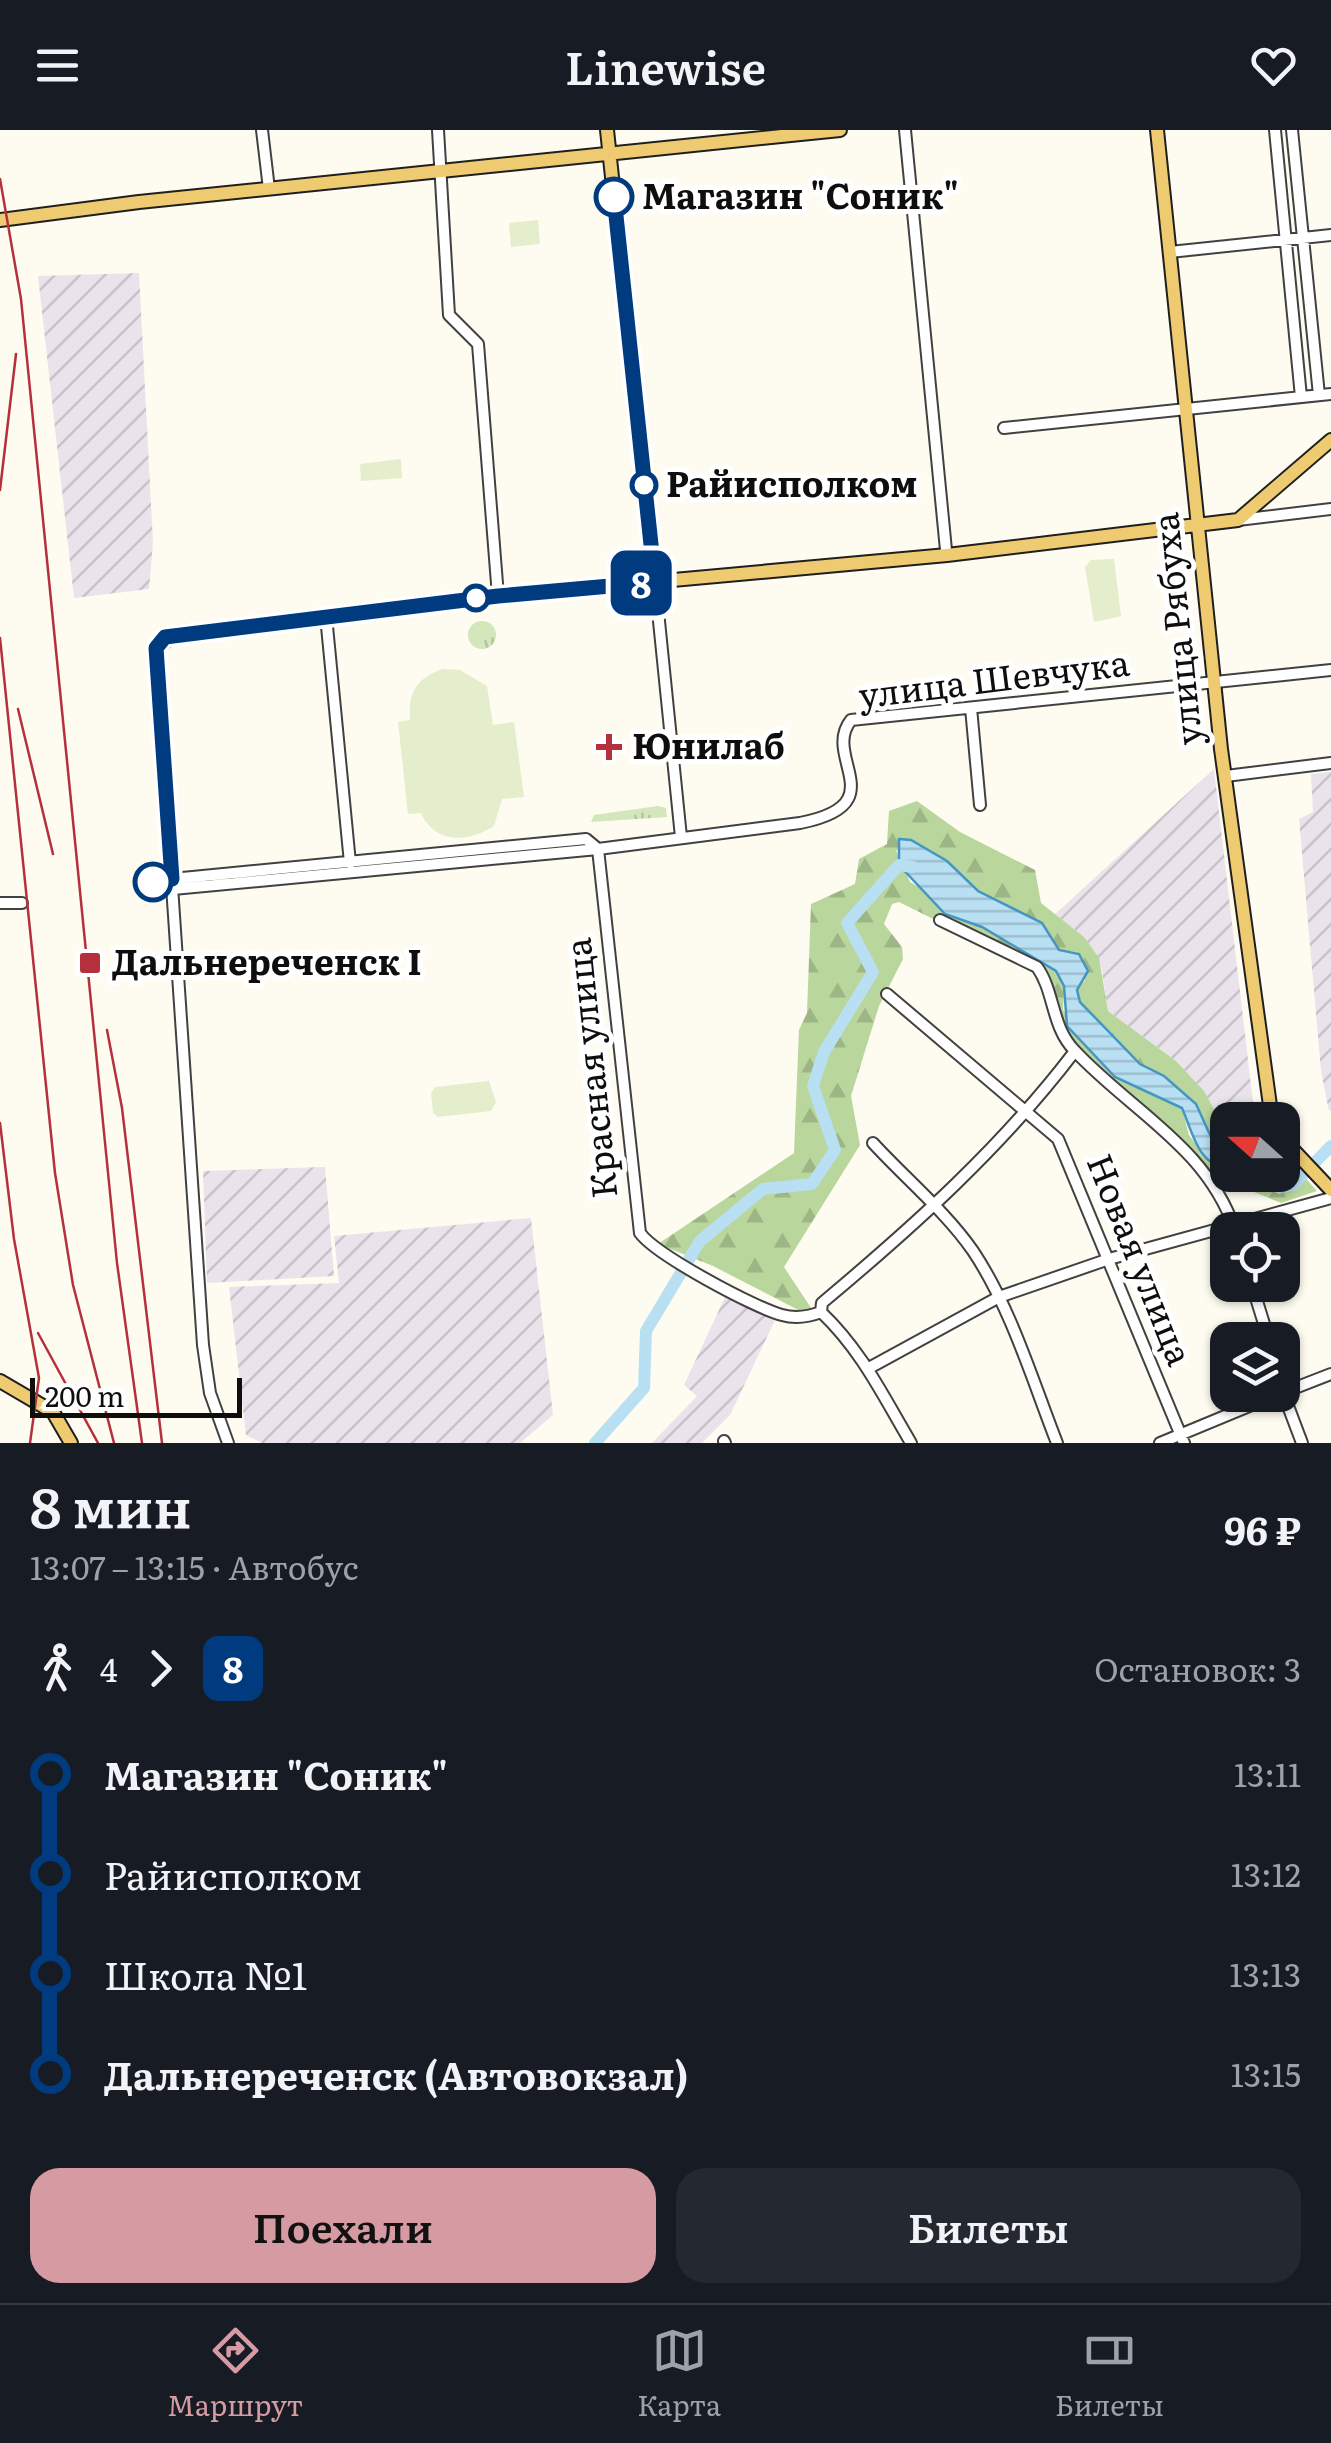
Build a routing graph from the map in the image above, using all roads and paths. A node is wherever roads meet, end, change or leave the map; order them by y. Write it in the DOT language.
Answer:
graph roads {
  1 [pos="262,130"];
  2 [pos="438,130"];
  3 [pos="607,130"];
  4 [pos="840,130"];
  5 [pos="905,130"];
  6 [pos="1157,130"];
  7 [pos="1274,130"];
  8 [pos="1292,130"];
  9 [pos="782,132"];
  10 [pos="609,152"];
  11 [pos="442,171"];
  12 [pos="269,189"];
  13 [pos="0,220"];
  14 [pos="1331,235"];
  15 [pos="1303,237"];
  16 [pos="1286,239"];
  17 [pos="1170,252"];
  18 [pos="1325,395"];
  19 [pos="1301,397"];
  20 [pos="1186,409"];
  21 [pos="1004,428"];
  22 [pos="1331,440"];
  23 [pos="1331,509"];
  24 [pos="1238,520"];
  25 [pos="1196,526"];
  26 [pos="946,550"];
  27 [pos="655,582"];
  28 [pos="498,596"];
  29 [pos="326,616"];
  30 [pos="156,648"];
  31 [pos="1331,670"];
  32 [pos="1216,680"];
  33 [pos="971,708"];
  34 [pos="1331,763"];
  35 [pos="1226,776"];
  36 [pos="980,805"];
  37 [pos="680,837"];
  38 [pos="598,849"];
  39 [pos="351,866"];
  40 [pos="173,884"];
  41 [pos="0,903"];
  42 [pos="22,903"];
  43 [pos="940,920"];
  44 [pos="887,994"];
  45 [pos="1075,1052"];
  46 [pos="1270,1102"];
  47 [pos="1029,1111"];
  48 [pos="873,1142"];
  49 [pos="1300,1157"];
  50 [pos="1328,1186"];
  51 [pos="1331,1198"];
  52 [pos="934,1209"];
  53 [pos="1226,1212"];
  54 [pos="1282,1212"];
  55 [pos="1210,1232"];
  56 [pos="1109,1259"];
  57 [pos="998,1297"];
  58 [pos="821,1312"];
  59 [pos="869,1368"];
  60 [pos="1331,1374"];
  61 [pos="0,1382"];
  62 [pos="1300,1385"];
  63 [pos="1239,1412"];
  64 [pos="1289,1412"];
  65 [pos="1182,1439"];
  66 [pos="71,1443"];
  67 [pos="228,1443"];
  68 [pos="911,1443"];
  69 [pos="1057,1443"];
  70 [pos="1160,1443"];
  71 [pos="1302,1443"];
  1 -- 12 [label="street"];
  2 -- 11 [label="street"];
  3 -- 10 [label="main road"];
  4 -- 9 [label="main road"];
  5 -- 26 [label="street"];
  6 -- 17 [label="main road, улица Рябуха"];
  7 -- 16 [label="street"];
  8 -- 15 [label="street"];
  9 -- 10 [label="main road"];
  10 -- 11 [label="main road"];
  10 -- 27 [label="main road"];
  11 -- 12 [label="main road"];
  11 -- 28 [label="street"];
  12 -- 13 [label="main road"];
  14 -- 15 [label="street"];
  15 -- 16 [label="street"];
  15 -- 18 [label="street"];
  16 -- 17 [label="street"];
  16 -- 19 [label="street"];
  17 -- 20 [label="main road, улица Рябуха"];
  18 -- 19 [label="street"];
  19 -- 20 [label="street"];
  20 -- 21 [label="street"];
  20 -- 25 [label="main road, улица Рябуха"];
  22 -- 24 [label="main road"];
  23 -- 24 [label="street"];
  24 -- 25 [label="main road"];
  25 -- 27 [label="main road"];
  25 -- 32 [label="main road, улица Рябуха"];
  27 -- 28 [label="main road"];
  27 -- 37 [label="street"];
  28 -- 29 [label="main road"];
  29 -- 30 [label="main road"];
  29 -- 39 [label="street"];
  30 -- 40 [label="street"];
  31 -- 32 [label="street, улица Шевчука"];
  32 -- 33 [label="street, улица Шевчука"];
  32 -- 35 [label="main road, улица Рябуха"];
  33 -- 36 [label="street"];
  33 -- 37 [label="street, улица Шевчука"];
  34 -- 35 [label="street"];
  35 -- 46 [label="main road, улица Рябуха"];
  37 -- 38 [label="street"];
  38 -- 39 [label="street"];
  38 -- 58 [label="street, Красная улица"];
  39 -- 40 [label="street"];
  40 -- 67 [label="street"];
  41 -- 42 [label="street"];
  43 -- 45 [label="street"];
  44 -- 47 [label="street, Новая улица"];
  45 -- 47 [label="street"];
  45 -- 53 [label="street"];
  47 -- 52 [label="street"];
  47 -- 56 [label="street, Новая улица"];
  48 -- 52 [label="street"];
  49 -- 50 [label="main road"];
  51 -- 54 [label="street"];
  52 -- 57 [label="street"];
  52 -- 58 [label="street"];
  55 -- 56 [label="street"];
  56 -- 57 [label="street"];
  56 -- 65 [label="street, Новая улица"];
  57 -- 59 [label="street"];
  57 -- 69 [label="street"];
  58 -- 59 [label="street"];
  59 -- 68 [label="street"];
  60 -- 62 [label="street"];
  61 -- 66 [label="main road"];
  63 -- 65 [label="street"];
  64 -- 71 [label="street"];
  65 -- 70 [label="street"];
}
